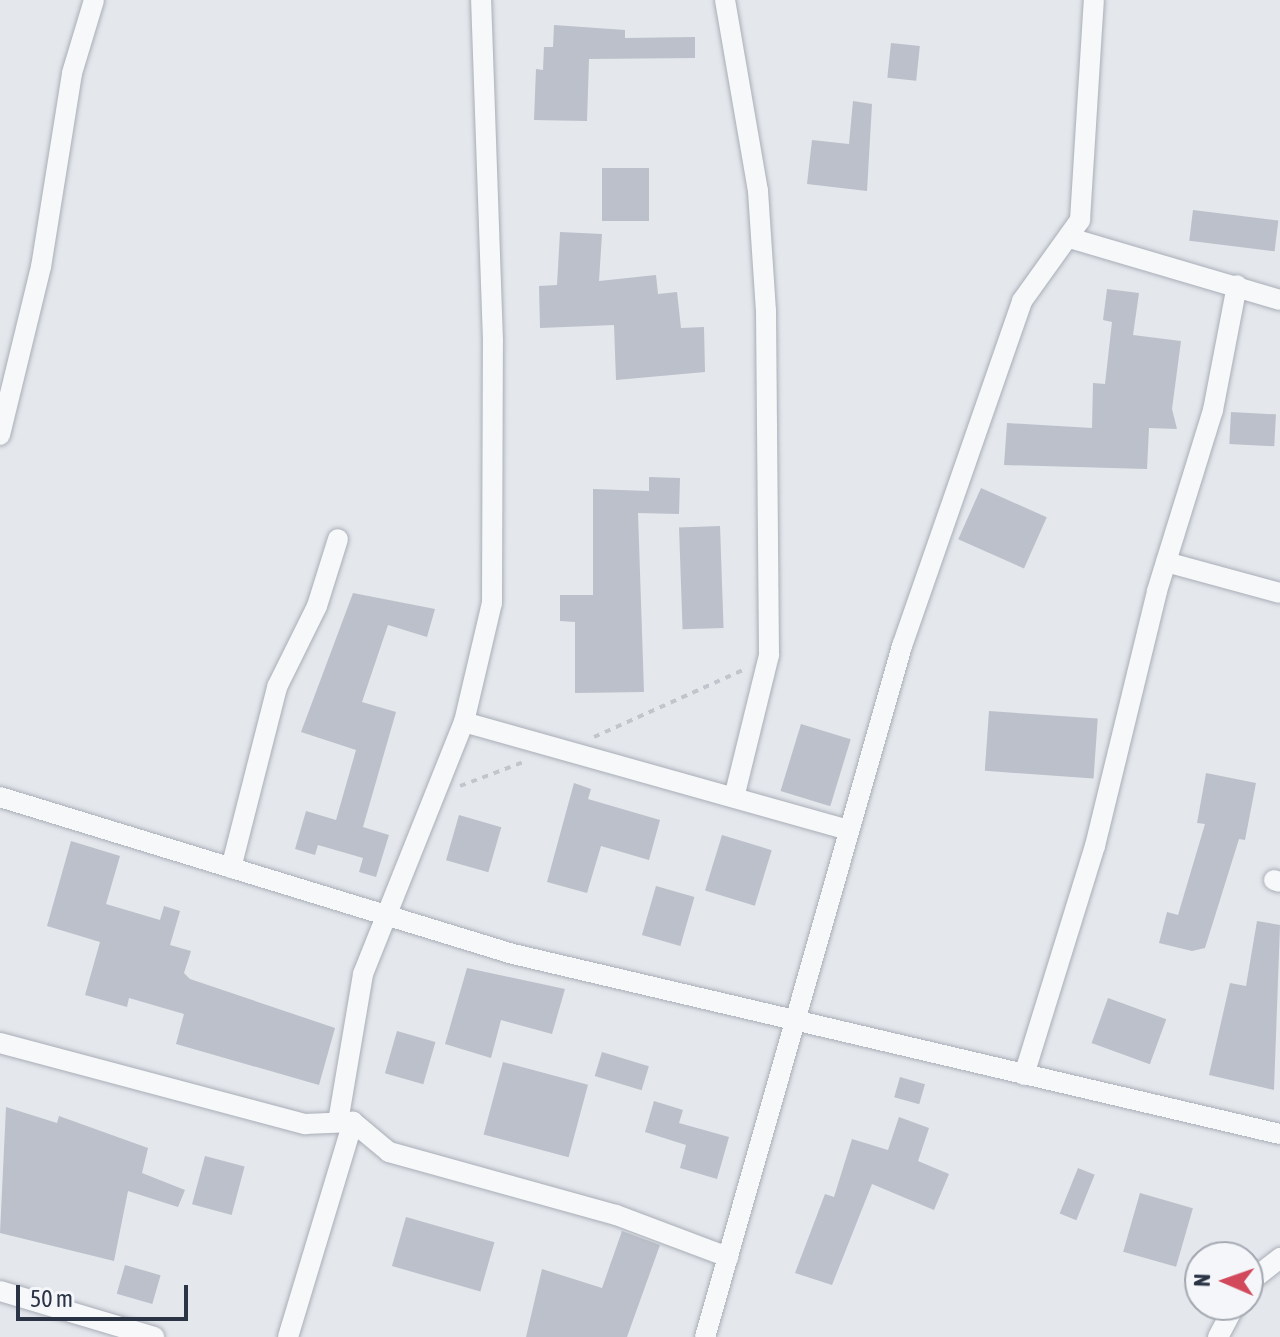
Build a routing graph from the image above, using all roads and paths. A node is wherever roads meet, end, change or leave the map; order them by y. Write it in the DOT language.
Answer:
graph roads {
  1 [pos="94,0"];
  2 [pos="481,0"];
  3 [pos="725,0"];
  4 [pos="1094,0"];
  5 [pos="1073,239"];
  6 [pos="1237,285"];
  7 [pos="1280,300"];
  8 [pos="0,435"];
  9 [pos="338,539"];
  10 [pos="1166,562"];
  11 [pos="1280,593"];
  12 [pos="769,655"];
  13 [pos="464,722"];
  14 [pos="562,747"];
  15 [pos="439,792"];
  16 [pos="0,797"];
  17 [pos="734,797"];
  18 [pos="849,830"];
  19 [pos="231,868"];
  20 [pos="386,912"];
  21 [pos="795,1025"];
  22 [pos="0,1043"];
  23 [pos="1024,1075"];
  24 [pos="346,1122"];
  25 [pos="1280,1134"];
  26 [pos="728,1257"];
  27 [pos="1280,1258"];
  28 [pos="1264,1270"];
  29 [pos="0,1291"];
  30 [pos="154,1337"];
  31 [pos="288,1337"];
  32 [pos="705,1337"];
  1 -- 8 [label="street"];
  2 -- 13 [label="street"];
  3 -- 12 [label="street"];
  4 -- 5 [label="street"];
  5 -- 6 [label="street"];
  5 -- 18 [label="street"];
  6 -- 7 [label="street"];
  6 -- 10 [label="street"];
  9 -- 19 [label="street"];
  10 -- 11 [label="street"];
  10 -- 23 [label="street"];
  12 -- 14 [label="path"];
  12 -- 17 [label="street"];
  13 -- 14 [label="street"];
  13 -- 15 [label="street"];
  14 -- 15 [label="path"];
  14 -- 17 [label="street"];
  15 -- 20 [label="street"];
  16 -- 19 [label="street"];
  17 -- 18 [label="street"];
  18 -- 21 [label="street"];
  19 -- 20 [label="street"];
  20 -- 21 [label="street"];
  20 -- 24 [label="street"];
  21 -- 23 [label="street"];
  21 -- 26 [label="street"];
  22 -- 24 [label="street"];
  23 -- 25 [label="street"];
  24 -- 26 [label="street"];
  24 -- 31 [label="street"];
  26 -- 32 [label="street"];
  27 -- 28 [label="street"];
  29 -- 30 [label="street"];
}
